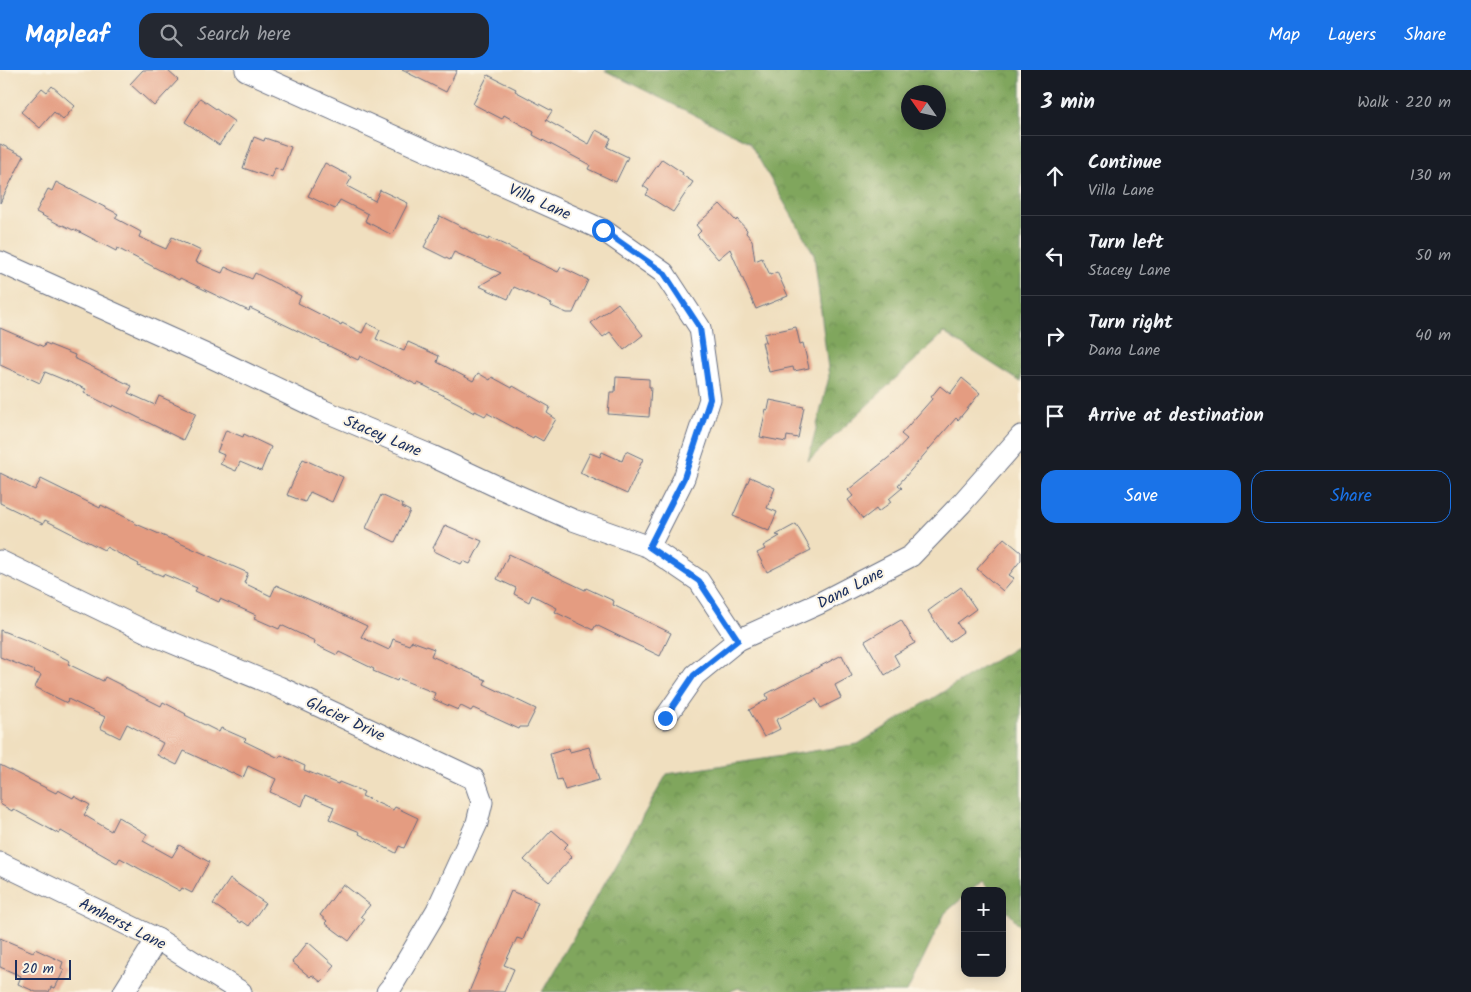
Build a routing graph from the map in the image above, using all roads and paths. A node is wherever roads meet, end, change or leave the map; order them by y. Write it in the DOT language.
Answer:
graph roads {
  1 [pos="246,70"];
  2 [pos="0,262"];
  3 [pos="1021,436"];
  4 [pos="649,547"];
  5 [pos="0,561"];
  6 [pos="738,640"];
  7 [pos="665,718"];
  8 [pos="0,863"];
  9 [pos="156,939"];
  10 [pos="124,992"];
  11 [pos="241,992"];
  12 [pos="387,992"];
  1 -- 4 [label="street, Villa Lane"];
  2 -- 4 [label="street, Stacey Lane"];
  3 -- 6 [label="street, Dana Lane"];
  4 -- 6 [label="street, Stacey Lane"];
  5 -- 12 [label="street, Glacier Drive"];
  6 -- 7 [label="street, Dana Lane"];
  8 -- 9 [label="street, Amherst Lane"];
  9 -- 10 [label="street"];
  9 -- 11 [label="street, Amherst Lane"];
}
